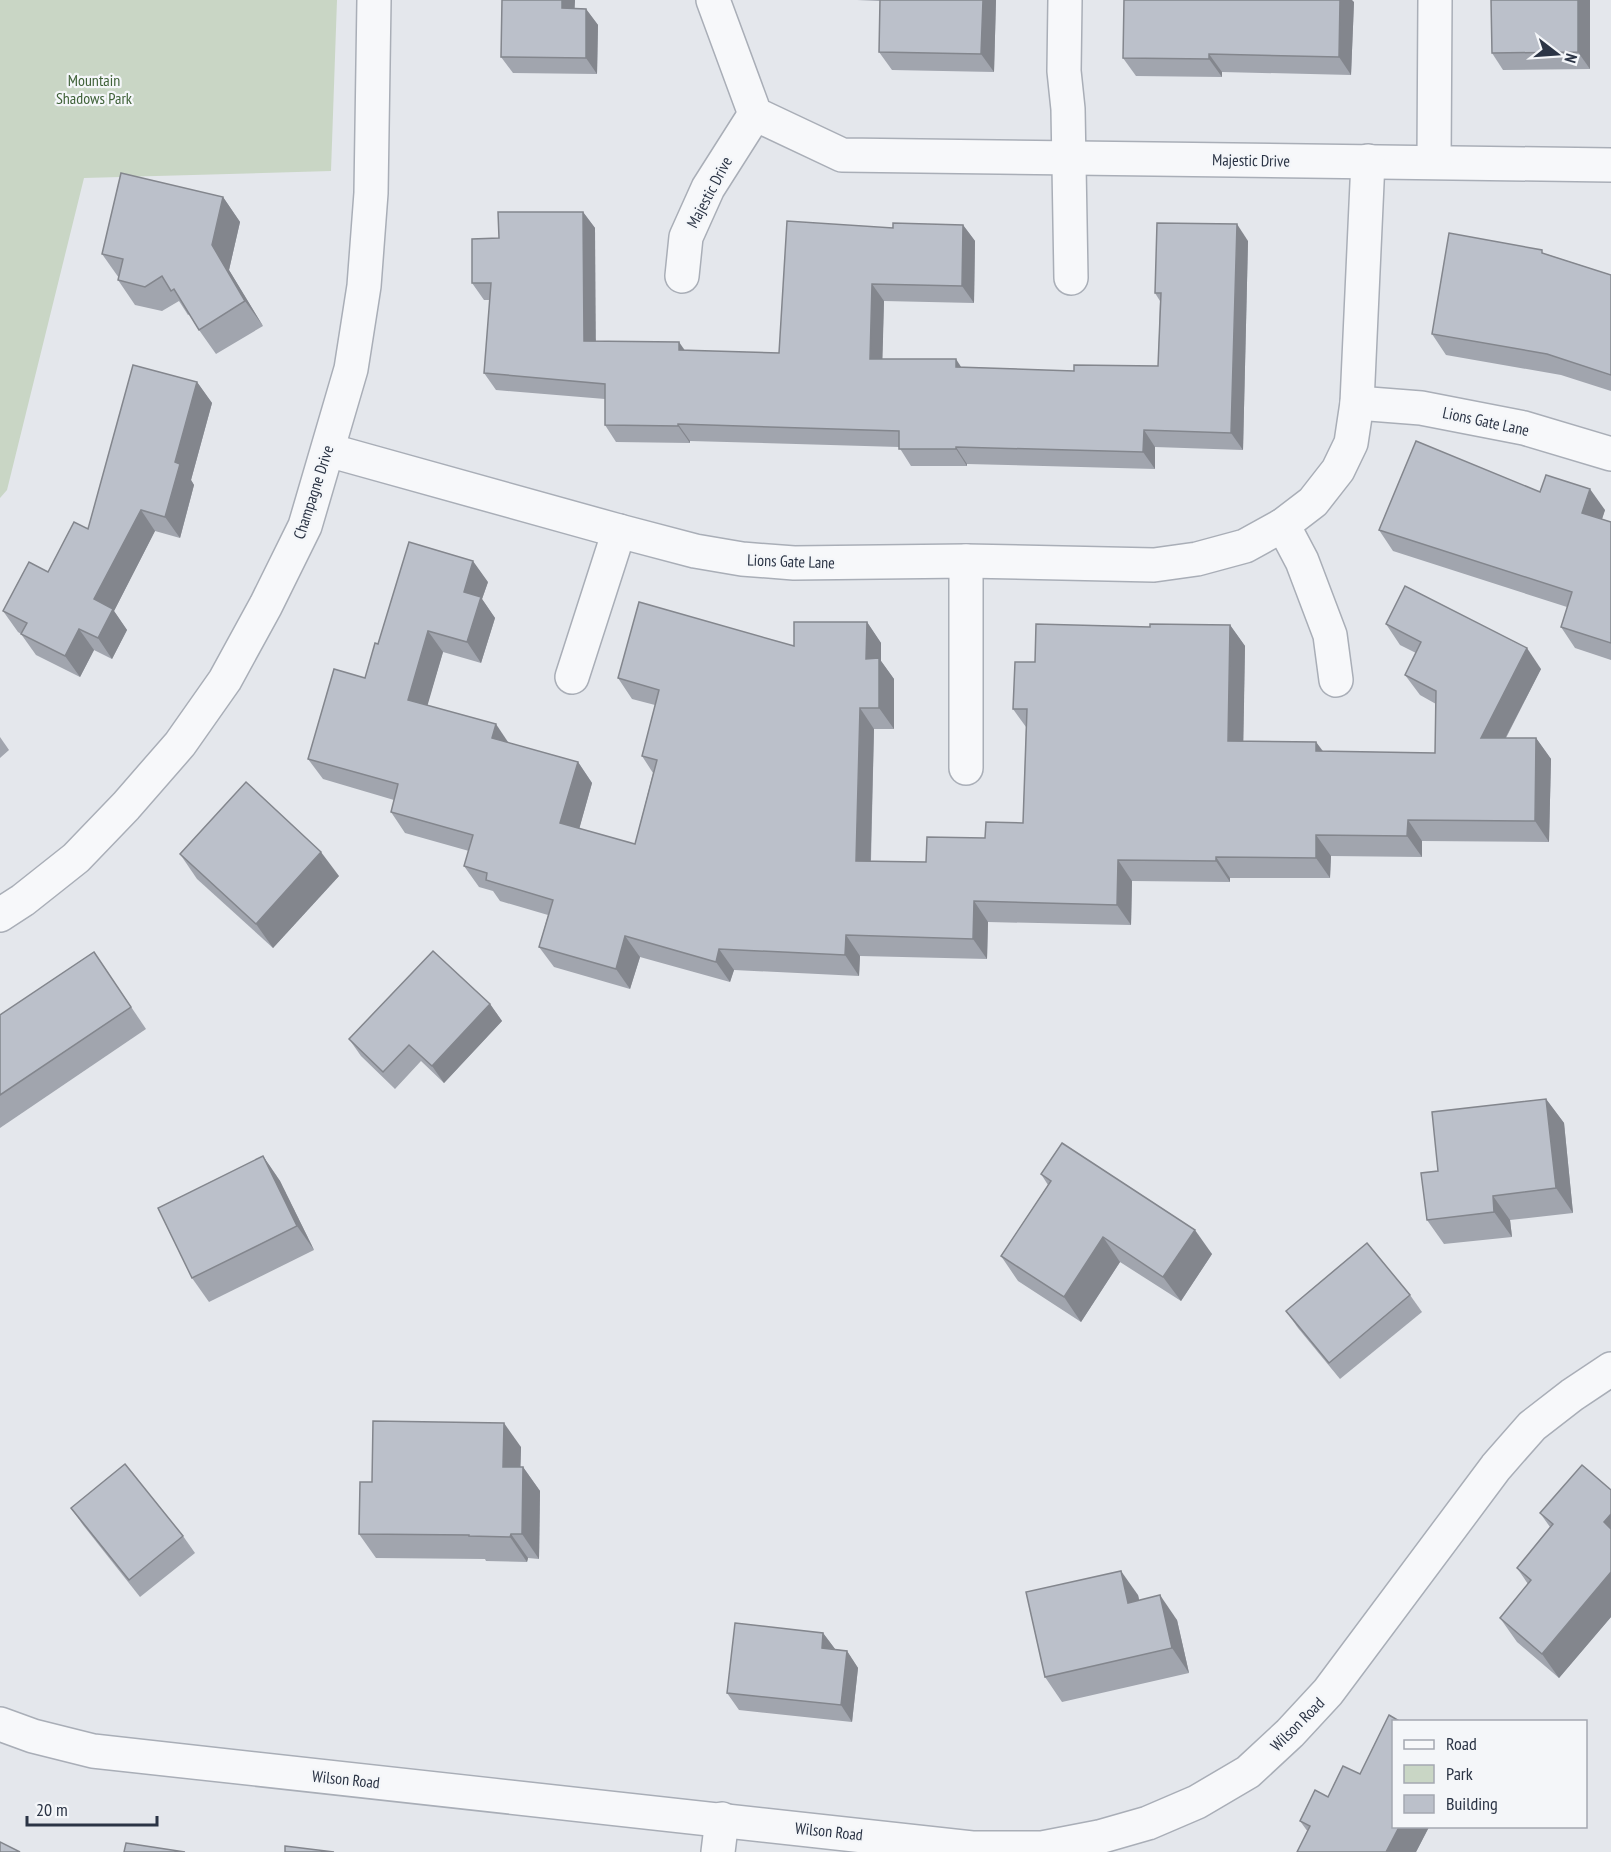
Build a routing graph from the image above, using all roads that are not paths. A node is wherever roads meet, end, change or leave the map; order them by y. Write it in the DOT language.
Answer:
graph roads {
  1 [pos="374,0"];
  2 [pos="713,0"];
  3 [pos="1065,0"];
  4 [pos="1435,0"];
  5 [pos="755,114"];
  6 [pos="1069,158"];
  7 [pos="1368,161"];
  8 [pos="1434,162"];
  9 [pos="1611,165"];
  10 [pos="682,276"];
  11 [pos="1071,278"];
  12 [pos="1358,403"];
  13 [pos="328,450"];
  14 [pos="1611,454"];
  15 [pos="1283,525"];
  16 [pos="619,531"];
  17 [pos="966,561"];
  18 [pos="572,677"];
  19 [pos="1336,680"];
  20 [pos="966,768"];
  21 [pos="0,915"];
  22 [pos="1611,1370"];
  23 [pos="0,1724"];
  24 [pos="722,1819"];
  25 [pos="718,1852"];
  1 -- 13 [label="street, Champagne Drive"];
  2 -- 5 [label="street"];
  3 -- 6 [label="street"];
  4 -- 8 [label="street"];
  5 -- 6 [label="street, Majestic Drive"];
  5 -- 10 [label="street, Majestic Drive"];
  6 -- 7 [label="street, Majestic Drive"];
  6 -- 11 [label="street"];
  7 -- 8 [label="street, Majestic Drive"];
  7 -- 12 [label="street, Lions Gate Lane"];
  8 -- 9 [label="street, Majestic Drive"];
  12 -- 14 [label="street, Lions Gate Lane"];
  12 -- 15 [label="street, Lions Gate Lane"];
  13 -- 16 [label="street, Lions Gate Lane"];
  13 -- 21 [label="street, Champagne Drive"];
  15 -- 17 [label="street, Lions Gate Lane"];
  15 -- 19 [label="street"];
  16 -- 17 [label="street, Lions Gate Lane"];
  16 -- 18 [label="street"];
  17 -- 20 [label="street"];
  22 -- 24 [label="street, Wilson Road"];
  23 -- 24 [label="street, Wilson Road"];
  24 -- 25 [label="street"];
}
